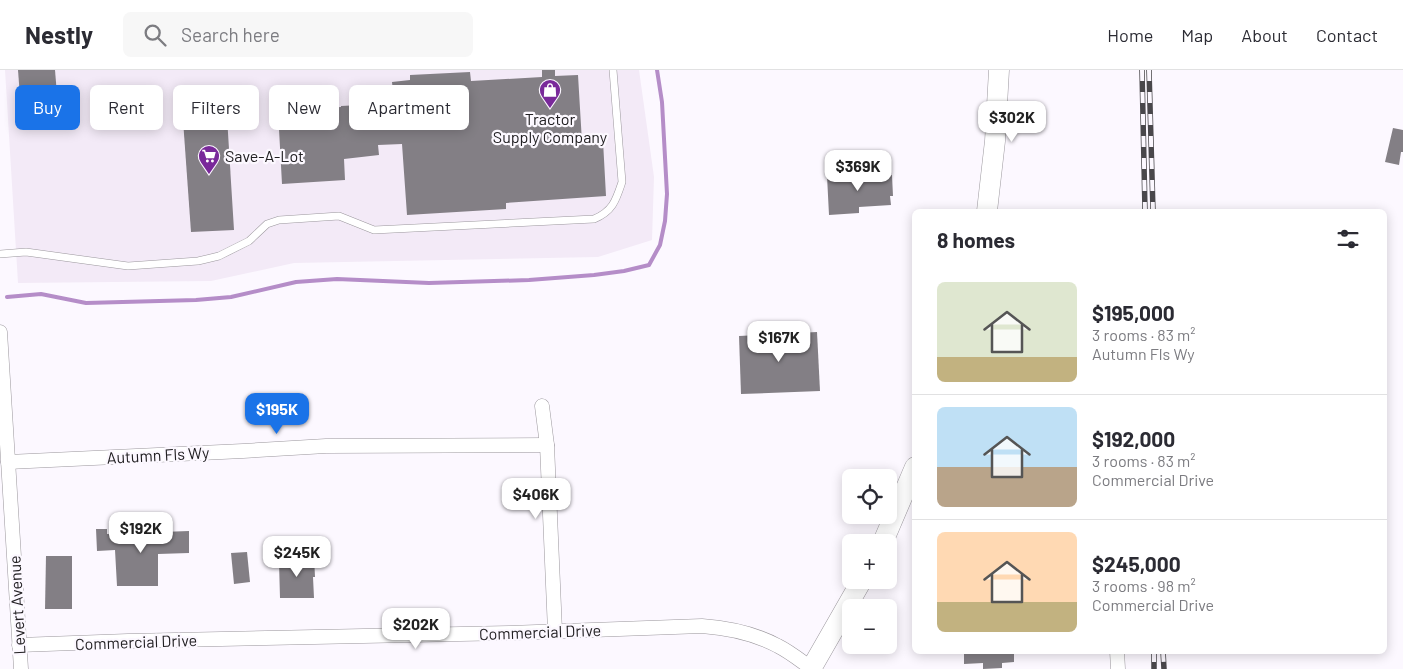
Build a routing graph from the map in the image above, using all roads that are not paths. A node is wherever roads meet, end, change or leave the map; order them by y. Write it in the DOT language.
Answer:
graph roads {
  1 [pos="613,70"];
  2 [pos="999,70"];
  3 [pos="987,209"];
  4 [pos="0,254"];
  5 [pos="0,332"];
  6 [pos="542,406"];
  7 [pos="547,445"];
  8 [pos="8,462"];
  9 [pos="912,474"];
  10 [pos="886,534"];
  11 [pos="857,589"];
  12 [pos="556,632"];
  13 [pos="19,645"];
  14 [pos="1117,654"];
  15 [pos="21,669"];
  16 [pos="811,669"];
  17 [pos="1118,669"];
  1 -- 4 [label="lane"];
  2 -- 3 [label="street"];
  5 -- 8 [label="street, Levert Avenue"];
  6 -- 7 [label="street"];
  7 -- 8 [label="street, Autumn Fls Wy"];
  7 -- 12 [label="street"];
  8 -- 13 [label="street, Levert Avenue"];
  9 -- 10 [label="street"];
  11 -- 16 [label="street"];
  12 -- 13 [label="street, Commercial Drive"];
  12 -- 16 [label="street, Commercial Drive"];
  13 -- 15 [label="street, Levert Avenue"];
  14 -- 17 [label="street"];
}
